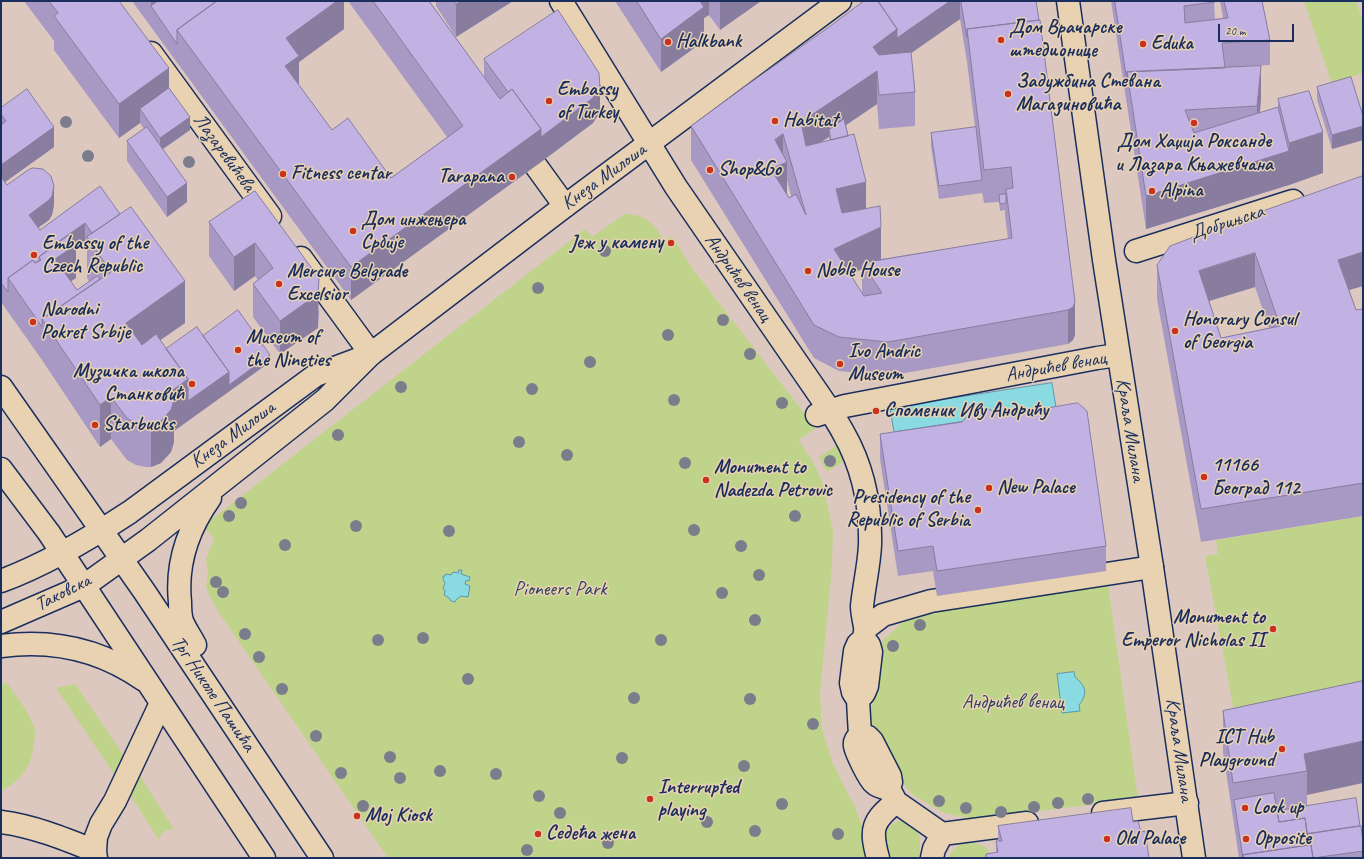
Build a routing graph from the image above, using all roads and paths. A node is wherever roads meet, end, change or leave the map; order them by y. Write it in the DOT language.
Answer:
graph roads {
  1 [pos="561,1"];
  2 [pos="840,1"];
  3 [pos="1068,1"];
  4 [pos="138,35"];
  5 [pos="650,144"];
  6 [pos="536,166"];
  7 [pos="1311,196"];
  8 [pos="565,206"];
  9 [pos="1141,250"];
  10 [pos="370,354"];
  11 [pos="1118,356"];
  12 [pos="1,387"];
  13 [pos="822,407"];
  14 [pos="1,469"];
  15 [pos="220,484"];
  16 [pos="102,530"];
  17 [pos="62,553"];
  18 [pos="122,558"];
  19 [pos="1152,568"];
  20 [pos="1,581"];
  21 [pos="84,586"];
  22 [pos="1,622"];
  23 [pos="865,633"];
  24 [pos="1,646"];
  25 [pos="201,675"];
  26 [pos="149,684"];
  27 [pos="162,703"];
  28 [pos="892,795"];
  29 [pos="1187,803"];
  30 [pos="1087,815"];
  31 [pos="1049,820"];
  32 [pos="1,822"];
  33 [pos="942,834"];
  34 [pos="95,855"];
  35 [pos="264,858"];
  36 [pos="322,858"];
  37 [pos="878,858"];
  38 [pos="932,858"];
  39 [pos="1194,858"];
  1 -- 5 [label="main road, Андрићев венац"];
  2 -- 5 [label="main road, Кнеза Милоша"];
  3 -- 11 [label="main road, Краља Милана"];
  4 -- 10 [label="main road, Лазаревићева"];
  5 -- 8 [label="main road, Кнеза Милоша"];
  5 -- 13 [label="main road, Андрићев венац"];
  6 -- 8 [label="main road"];
  7 -- 9 [label="main road, Добрињска"];
  8 -- 10 [label="main road, Кнеза Милоша"];
  10 -- 15 [label="main road, Кнеза Милоша"];
  10 -- 16 [label="main road, Кнеза Милоша"];
  11 -- 13 [label="main road, Андрићев венац"];
  11 -- 19 [label="main road, Краља Милана"];
  12 -- 16 [label="main road, Трг Николе Пашића"];
  13 -- 23 [label="main road, Андрићев венац"];
  14 -- 17 [label="main road"];
  15 -- 18 [label="main road, Кнеза Милоша"];
  15 -- 25 [label="main road"];
  16 -- 17 [label="main road, Таковска"];
  16 -- 18 [label="main road, Трг Николе Пашића"];
  17 -- 20 [label="main road, Таковска"];
  17 -- 21 [label="main road"];
  18 -- 21 [label="main road, Таковска"];
  18 -- 25 [label="main road, Трг Николе Пашића"];
  19 -- 23 [label="main road"];
  19 -- 29 [label="main road, Краља Милана"];
  21 -- 22 [label="main road, Таковска"];
  21 -- 26 [label="main road"];
  23 -- 28 [label="main road, Андрићев венац"];
  24 -- 26 [label="main road"];
  25 -- 36 [label="main road, Трг Николе Пашића"];
  26 -- 27 [label="main road"];
  27 -- 34 [label="main road"];
  27 -- 35 [label="main road"];
  28 -- 33 [label="main road"];
  28 -- 37 [label="main road"];
  29 -- 30 [label="main road"];
  29 -- 39 [label="main road, Краља Милана"];
  31 -- 33 [label="main road"];
  32 -- 34 [label="main road"];
  33 -- 38 [label="main road"];
}
